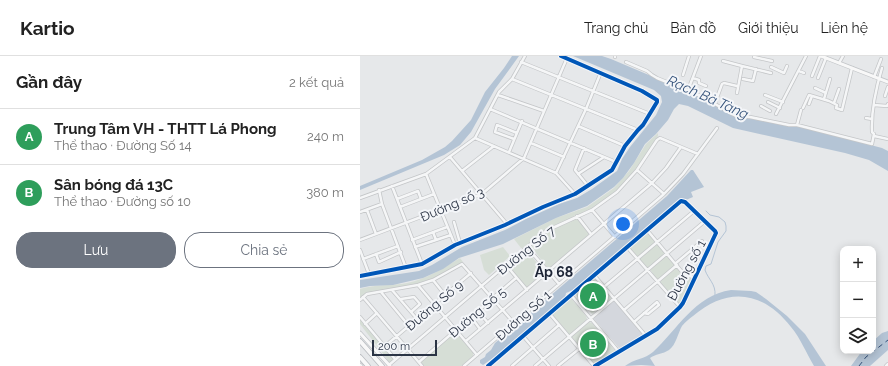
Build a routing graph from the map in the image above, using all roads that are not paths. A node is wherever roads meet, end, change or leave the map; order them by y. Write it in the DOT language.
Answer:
graph roads {
  1 [pos="525,56"];
  2 [pos="561,56"];
  3 [pos="689,56"];
  4 [pos="701,56"];
  5 [pos="806,56"];
  6 [pos="820,56"];
  7 [pos="835,56"];
  8 [pos="843,56"];
  9 [pos="754,57"];
  10 [pos="567,58"];
  11 [pos="826,58"];
  12 [pos="881,59"];
  13 [pos="723,61"];
  14 [pos="772,61"];
  15 [pos="833,61"];
  16 [pos="522,62"];
  17 [pos="626,62"];
  18 [pos="839,63"];
  19 [pos="742,66"];
  20 [pos="787,66"];
  21 [pos="771,67"];
  22 [pos="852,68"];
  23 [pos="882,68"];
  24 [pos="756,69"];
  25 [pos="799,71"];
  26 [pos="601,72"];
  27 [pos="771,73"];
  28 [pos="804,73"];
  29 [pos="683,74"];
  30 [pos="812,76"];
  31 [pos="558,77"];
  32 [pos="874,77"];
  33 [pos="693,78"];
  34 [pos="818,78"];
  35 [pos="512,79"];
  36 [pos="743,79"];
  37 [pos="830,79"];
  38 [pos="879,79"];
  39 [pos="888,82"];
  40 [pos="690,85"];
  41 [pos="706,86"];
  42 [pos="737,86"];
  43 [pos="888,87"];
  44 [pos="814,88"];
  45 [pos="839,89"];
  46 [pos="593,91"];
  47 [pos="826,92"];
  48 [pos="737,93"];
  49 [pos="498,94"];
  50 [pos="551,95"];
  51 [pos="765,95"];
  52 [pos="812,96"];
  53 [pos="885,96"];
  54 [pos="776,99"];
  55 [pos="824,99"];
  56 [pos="768,102"];
  57 [pos="783,102"];
  58 [pos="715,103"];
  59 [pos="834,103"];
  60 [pos="809,104"];
  61 [pos="888,104"];
  62 [pos="773,105"];
  63 [pos="874,105"];
  64 [pos="761,106"];
  65 [pos="780,108"];
  66 [pos="490,109"];
  67 [pos="586,109"];
  68 [pos="544,111"];
  69 [pos="770,111"];
  70 [pos="650,114"];
  71 [pos="776,114"];
  72 [pos="866,118"];
  73 [pos="872,119"];
  74 [pos="522,121"];
  75 [pos="797,125"];
  76 [pos="578,126"];
  77 [pos="537,128"];
  78 [pos="717,128"];
  79 [pos="638,130"];
  80 [pos="517,133"];
  81 [pos="874,136"];
  82 [pos="475,138"];
  83 [pos="888,138"];
  84 [pos="514,139"];
  85 [pos="571,142"];
  86 [pos="530,143"];
  87 [pos="494,146"];
  88 [pos="625,146"];
  89 [pos="681,147"];
  90 [pos="584,148"];
  91 [pos="508,152"];
  92 [pos="698,154"];
  93 [pos="604,156"];
  94 [pos="450,157"];
  95 [pos="564,157"];
  96 [pos="524,158"];
  97 [pos="616,162"];
  98 [pos="637,170"];
  99 [pos="462,171"];
  100 [pos="556,173"];
  101 [pos="426,174"];
  102 [pos="578,174"];
  103 [pos="652,183"];
  104 [pos="392,186"];
  105 [pos="588,186"];
  106 [pos="378,190"];
  107 [pos="434,194"];
  108 [pos="482,194"];
  109 [pos="575,194"];
  110 [pos="664,194"];
  111 [pos="360,198"];
  112 [pos="397,199"];
  113 [pos="421,199"];
  114 [pos="382,204"];
  115 [pos="400,207"];
  116 [pos="367,210"];
  117 [pos="441,210"];
  118 [pos="592,210"];
  119 [pos="694,211"];
  120 [pos="360,212"];
  121 [pos="577,216"];
  122 [pos="705,221"];
  123 [pos="454,222"];
  124 [pos="406,223"];
  125 [pos="507,224"];
  126 [pos="603,224"];
  127 [pos="447,227"];
  128 [pos="392,228"];
  129 [pos="647,230"];
  130 [pos="433,232"];
  131 [pos="376,234"];
  132 [pos="591,234"];
  133 [pos="451,235"];
  134 [pos="615,237"];
  135 [pos="360,240"];
  136 [pos="412,240"];
  137 [pos="436,240"];
  138 [pos="702,241"];
  139 [pos="658,242"];
  140 [pos="460,243"];
  141 [pos="455,245"];
  142 [pos="398,246"];
  143 [pos="415,247"];
  144 [pos="527,247"];
  145 [pos="627,247"];
  146 [pos="360,250"];
  147 [pos="401,252"];
  148 [pos="667,253"];
  149 [pos="376,254"];
  150 [pos="363,258"];
  151 [pos="638,259"];
  152 [pos="422,264"];
  153 [pos="676,264"];
  154 [pos="506,265"];
  155 [pos="406,268"];
  156 [pos="647,270"];
  157 [pos="548,271"];
  158 [pos="471,273"];
  159 [pos="370,274"];
  160 [pos="594,275"];
  161 [pos="360,276"];
  162 [pos="516,278"];
  163 [pos="695,278"];
  164 [pos="433,280"];
  165 [pos="658,282"];
  166 [pos="559,284"];
  167 [pos="418,285"];
  168 [pos="482,286"];
  169 [pos="604,287"];
  170 [pos="392,290"];
  171 [pos="526,290"];
  172 [pos="381,292"];
  173 [pos="445,295"];
  174 [pos="571,295"];
  175 [pos="363,297"];
  176 [pos="614,298"];
  177 [pos="400,299"];
  178 [pos="492,299"];
  179 [pos="360,300"];
  180 [pos="434,304"];
  181 [pos="680,307"];
  182 [pos="502,310"];
  183 [pos="624,310"];
  184 [pos="478,311"];
  185 [pos="410,312"];
  186 [pos="377,313"];
  187 [pos="644,313"];
  188 [pos="549,314"];
  189 [pos="360,317"];
  190 [pos="445,317"];
  191 [pos="471,317"];
  192 [pos="591,318"];
  193 [pos="417,319"];
  194 [pos="488,322"];
  195 [pos="634,322"];
  196 [pos="514,323"];
  197 [pos="365,324"];
  198 [pos="559,325"];
  199 [pos="409,326"];
  200 [pos="480,329"];
  201 [pos="456,330"];
  202 [pos="360,333"];
  203 [pos="396,336"];
  204 [pos="523,336"];
  205 [pos="569,336"];
  206 [pos="646,336"];
  207 [pos="360,341"];
  208 [pos="466,342"];
  209 [pos="384,347"];
  210 [pos="533,348"];
  211 [pos="408,349"];
  212 [pos="579,349"];
  213 [pos="619,352"];
  214 [pos="477,355"];
  215 [pos="360,357"];
  216 [pos="395,359"];
  217 [pos="543,359"];
  218 [pos="419,362"];
  219 [pos="390,365"];
  220 [pos="368,366"];
  221 [pos="382,366"];
  222 [pos="422,366"];
  223 [pos="464,366"];
  224 [pos="488,366"];
  225 [pos="512,366"];
  226 [pos="535,366"];
  227 [pos="549,366"];
  228 [pos="558,366"];
  229 [pos="594,366"];
  1 -- 16 [label="street"];
  2 -- 10 [label="street"];
  3 -- 29 [label="street"];
  4 -- 33 [label="street"];
  5 -- 25 [label="street"];
  6 -- 11 [label="main road"];
  6 -- 30 [label="street"];
  7 -- 15 [label="street"];
  8 -- 18 [label="street"];
  9 -- 14 [label="street"];
  10 -- 26 [label="street"];
  10 -- 31 [label="street, Đường số 3"];
  11 -- 15 [label="main road"];
  11 -- 34 [label="street"];
  12 -- 32 [label="street"];
  13 -- 19 [label="street"];
  15 -- 18 [label="main road"];
  16 -- 31 [label="street"];
  16 -- 35 [label="street"];
  17 -- 58 [label="street"];
  18 -- 22 [label="main road"];
  19 -- 24 [label="street"];
  19 -- 42 [label="street"];
  20 -- 21 [label="street"];
  22 -- 32 [label="main road"];
  22 -- 59 [label="street"];
  23 -- 38 [label="street"];
  24 -- 27 [label="street"];
  24 -- 36 [label="street"];
  25 -- 28 [label="street"];
  25 -- 57 [label="street"];
  26 -- 46 [label="street"];
  26 -- 70 [label="street"];
  31 -- 46 [label="street"];
  31 -- 50 [label="street, Đường số 3"];
  32 -- 38 [label="main road"];
  33 -- 40 [label="street"];
  33 -- 41 [label="street"];
  35 -- 49 [label="street"];
  35 -- 50 [label="street"];
  37 -- 47 [label="street"];
  38 -- 39 [label="main road"];
  38 -- 63 [label="street"];
  42 -- 48 [label="street"];
  42 -- 58 [label="street"];
  43 -- 53 [label="street"];
  44 -- 47 [label="street"];
  45 -- 59 [label="street"];
  46 -- 67 [label="street"];
  46 -- 70 [label="street"];
  47 -- 55 [label="street"];
  49 -- 66 [label="street"];
  49 -- 68 [label="street"];
  50 -- 67 [label="street"];
  50 -- 68 [label="street, Đường số 3"];
  51 -- 54 [label="street"];
  52 -- 55 [label="street"];
  52 -- 60 [label="street"];
  52 -- 75 [label="street"];
  54 -- 57 [label="street"];
  54 -- 62 [label="street"];
  55 -- 59 [label="street"];
  56 -- 62 [label="street"];
  57 -- 65 [label="street"];
  58 -- 75 [label="street"];
  61 -- 63 [label="street"];
  62 -- 65 [label="street"];
  63 -- 73 [label="street"];
  64 -- 69 [label="street"];
  65 -- 71 [label="street"];
  66 -- 74 [label="street"];
  66 -- 82 [label="street"];
  67 -- 76 [label="street"];
  67 -- 79 [label="street"];
  68 -- 77 [label="street, Đường số 3"];
  70 -- 79 [label="street"];
  72 -- 73 [label="street"];
  73 -- 81 [label="street"];
  74 -- 77 [label="street"];
  74 -- 80 [label="street"];
  75 -- 81 [label="street"];
  76 -- 85 [label="street"];
  76 -- 88 [label="street"];
  77 -- 85 [label="street"];
  77 -- 86 [label="street, Đường số 3"];
  78 -- 92 [label="street, Đường Số 1"];
  79 -- 88 [label="street"];
  80 -- 84 [label="street"];
  80 -- 84 [label="street"];
  81 -- 83 [label="street"];
  82 -- 87 [label="street"];
  82 -- 94 [label="street"];
  84 -- 91 [label="street"];
  85 -- 90 [label="street"];
  85 -- 95 [label="street"];
  86 -- 95 [label="street"];
  86 -- 96 [label="street, Đường số 3"];
  87 -- 91 [label="street"];
  87 -- 99 [label="street"];
  88 -- 97 [label="street"];
  89 -- 92 [label="street"];
  89 -- 98 [label="street, Đường Số 7"];
  89 -- 103 [label="street"];
  90 -- 93 [label="street"];
  90 -- 102 [label="street"];
  91 -- 96 [label="street"];
  92 -- 110 [label="street, Đường Số 1"];
  93 -- 97 [label="street"];
  93 -- 102 [label="street"];
  94 -- 99 [label="street"];
  94 -- 101 [label="street"];
  95 -- 100 [label="street"];
  96 -- 100 [label="street"];
  96 -- 108 [label="street, Đường số 3"];
  97 -- 105 [label="street"];
  98 -- 103 [label="street"];
  98 -- 118 [label="street, Đường Số 7"];
  99 -- 108 [label="street"];
  100 -- 109 [label="street"];
  101 -- 104 [label="street"];
  101 -- 107 [label="street"];
  102 -- 105 [label="street"];
  103 -- 110 [label="street"];
  103 -- 126 [label="street"];
  104 -- 106 [label="street"];
  104 -- 112 [label="street"];
  105 -- 109 [label="street"];
  106 -- 111 [label="street"];
  106 -- 114 [label="street"];
  107 -- 113 [label="street"];
  107 -- 117 [label="street"];
  108 -- 117 [label="street, Đường số 3"];
  108 -- 125 [label="street"];
  109 -- 125 [label="street"];
  110 -- 134 [label="street, Đường Số 1"];
  112 -- 113 [label="street"];
  112 -- 115 [label="street"];
  113 -- 115 [label="street"];
  114 -- 116 [label="street"];
  114 -- 128 [label="street"];
  115 -- 124 [label="street"];
  116 -- 120 [label="street"];
  116 -- 131 [label="street"];
  117 -- 124 [label="street, Đường số 3"];
  117 -- 127 [label="street"];
  118 -- 121 [label="street, Đường Số 7"];
  118 -- 126 [label="street"];
  119 -- 122 [label="street, Đường số 1"];
  119 -- 129 [label="street, Đường số 1"];
  119 -- 139 [label="street"];
  121 -- 132 [label="street"];
  121 -- 144 [label="street, Đường Số 7"];
  122 -- 148 [label="street"];
  122 -- 163 [label="street, Đường số 1"];
  123 -- 140 [label="street"];
  124 -- 128 [label="street, Đường số 3"];
  124 -- 136 [label="street"];
  125 -- 140 [label="street"];
  126 -- 132 [label="street"];
  126 -- 134 [label="street"];
  127 -- 130 [label="street"];
  127 -- 133 [label="street"];
  128 -- 131 [label="street, Đường số 3"];
  128 -- 142 [label="street"];
  129 -- 139 [label="street"];
  129 -- 145 [label="street"];
  130 -- 136 [label="street"];
  130 -- 137 [label="street"];
  131 -- 135 [label="street, Đường số 3"];
  132 -- 157 [label="street"];
  133 -- 137 [label="street"];
  133 -- 141 [label="street"];
  134 -- 166 [label="street, Đường Số 1"];
  136 -- 143 [label="street"];
  137 -- 143 [label="street"];
  138 -- 153 [label="street"];
  139 -- 148 [label="street"];
  139 -- 151 [label="street"];
  140 -- 141 [label="street"];
  141 -- 152 [label="street"];
  142 -- 147 [label="street"];
  142 -- 149 [label="street"];
  143 -- 152 [label="street"];
  144 -- 154 [label="street, Đường Số 7"];
  144 -- 157 [label="street"];
  145 -- 151 [label="street"];
  145 -- 160 [label="street"];
  146 -- 150 [label="street"];
  147 -- 149 [label="street"];
  147 -- 155 [label="street"];
  148 -- 153 [label="street"];
  148 -- 156 [label="street"];
  149 -- 150 [label="street"];
  150 -- 159 [label="street"];
  151 -- 156 [label="street"];
  151 -- 169 [label="street"];
  152 -- 155 [label="street"];
  153 -- 163 [label="street"];
  153 -- 165 [label="street"];
  154 -- 162 [label="street"];
  154 -- 168 [label="street, Đường Số 7"];
  155 -- 159 [label="street"];
  156 -- 165 [label="street"];
  156 -- 176 [label="street"];
  157 -- 166 [label="street"];
  157 -- 171 [label="street"];
  158 -- 164 [label="street"];
  158 -- 168 [label="street"];
  158 -- 173 [label="street, Đường Số 9"];
  159 -- 161 [label="street"];
  160 -- 169 [label="street"];
  160 -- 174 [label="street"];
  162 -- 171 [label="street"];
  162 -- 178 [label="street, Đường Số 5"];
  163 -- 181 [label="street, Đường số 1"];
  164 -- 167 [label="street"];
  164 -- 173 [label="street"];
  165 -- 181 [label="street"];
  165 -- 183 [label="street"];
  166 -- 196 [label="street, Đường Số 1"];
  167 -- 170 [label="street"];
  167 -- 180 [label="street"];
  168 -- 178 [label="street"];
  168 -- 190 [label="street, Đường Số 7"];
  169 -- 176 [label="street"];
  170 -- 172 [label="street"];
  170 -- 177 [label="street"];
  171 -- 182 [label="street"];
  172 -- 175 [label="street"];
  172 -- 199 [label="street"];
  173 -- 180 [label="street, Đường Số 9"];
  174 -- 188 [label="street"];
  174 -- 192 [label="street"];
  175 -- 179 [label="street"];
  175 -- 186 [label="street"];
  176 -- 183 [label="street"];
  176 -- 192 [label="street"];
  177 -- 185 [label="street"];
  177 -- 185 [label="street"];
  178 -- 182 [label="street"];
  178 -- 184 [label="street, Đường Số 5"];
  180 -- 190 [label="street"];
  180 -- 193 [label="street, Đường Số 9"];
  181 -- 206 [label="street, Đường số 1"];
  182 -- 194 [label="street"];
  182 -- 196 [label="street"];
  183 -- 195 [label="street"];
  184 -- 191 [label="street, Đường Số 5"];
  184 -- 194 [label="street"];
  185 -- 193 [label="street"];
  186 -- 197 [label="street"];
  186 -- 203 [label="street"];
  187 -- 187 [label="street"];
  187 -- 195 [label="street"];
  188 -- 198 [label="street"];
  188 -- 204 [label="street"];
  189 -- 197 [label="street"];
  190 -- 201 [label="street"];
  190 -- 211 [label="street, Đường Số 7"];
  191 -- 200 [label="street"];
  191 -- 201 [label="street, Đường Số 5"];
  192 -- 205 [label="street"];
  192 -- 213 [label="street"];
  193 -- 199 [label="street, Đường Số 9"];
  194 -- 200 [label="street"];
  195 -- 206 [label="street"];
  196 -- 214 [label="street, Đường Số 1"];
  197 -- 209 [label="street"];
  198 -- 205 [label="street"];
  198 -- 210 [label="street"];
  199 -- 203 [label="street, Đường Số 9"];
  200 -- 208 [label="street"];
  201 -- 208 [label="street"];
  201 -- 218 [label="street, Đường Số 5"];
  202 -- 219 [label="main road"];
  203 -- 209 [label="street, Đường Số 9"];
  203 -- 211 [label="street"];
  204 -- 210 [label="street"];
  204 -- 224 [label="street"];
  205 -- 212 [label="street"];
  205 -- 217 [label="street"];
  206 -- 213 [label="street, Đường số 1"];
  207 -- 221 [label="highway"];
  208 -- 214 [label="street"];
  209 -- 216 [label="street"];
  210 -- 217 [label="street"];
  210 -- 225 [label="street"];
  211 -- 216 [label="street, Đường Số 7"];
  211 -- 218 [label="street"];
  212 -- 228 [label="street"];
  212 -- 229 [label="street"];
  213 -- 229 [label="street, Đường số 1"];
  214 -- 223 [label="street, Đường Số 1"];
  215 -- 220 [label="highway"];
  216 -- 219 [label="street, Đường Số 7"];
  217 -- 226 [label="street"];
  217 -- 227 [label="street"];
  218 -- 222 [label="street"];
}
